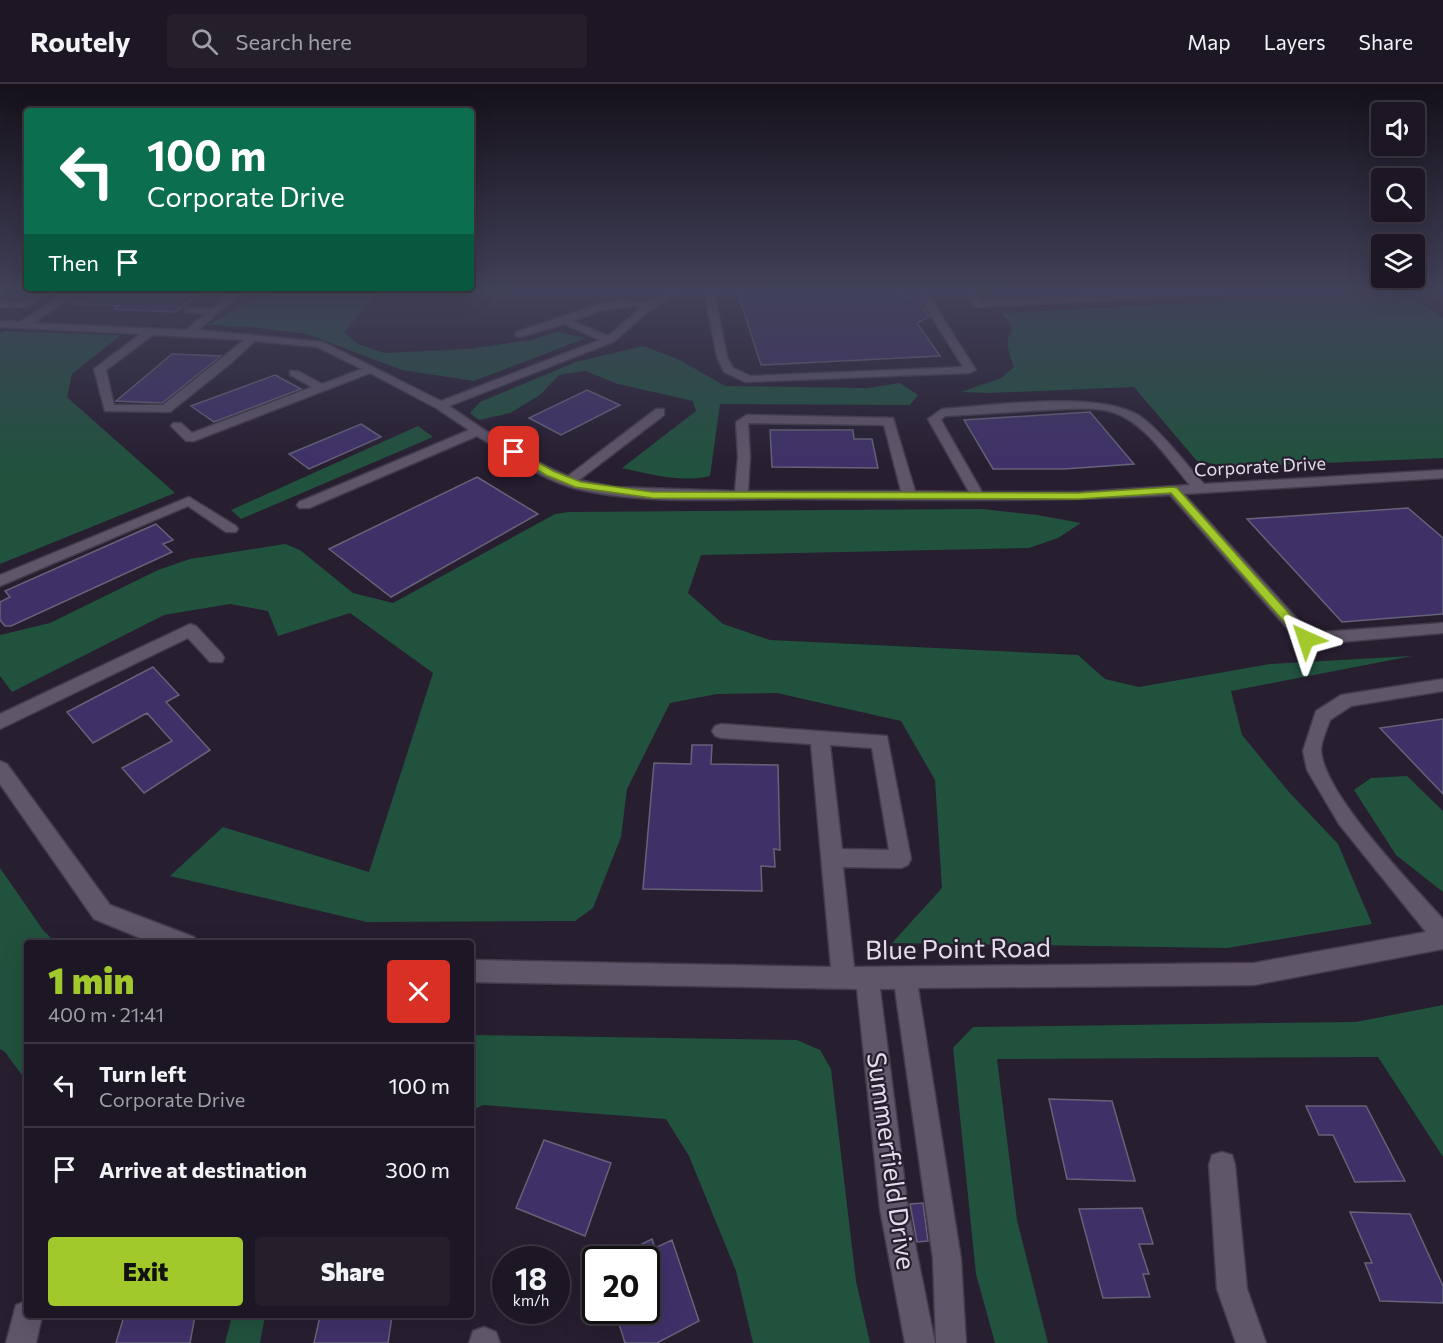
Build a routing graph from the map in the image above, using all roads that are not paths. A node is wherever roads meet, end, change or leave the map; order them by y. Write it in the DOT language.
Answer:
graph roads {
  1 [pos="127,349"];
  2 [pos="240,349"];
  3 [pos="329,349"];
  4 [pos="588,349"];
  5 [pos="720,349"];
  6 [pos="957,349"];
  7 [pos="371,369"];
  8 [pos="294,373"];
  9 [pos="320,387"];
  10 [pos="440,405"];
  11 [pos="660,412"];
  12 [pos="177,426"];
  13 [pos="478,431"];
  14 [pos="1443,474"];
  15 [pos="1428,476"];
  16 [pos="570,481"];
  17 [pos="1443,488"];
  18 [pos="1201,489"];
  19 [pos="1173,490"];
  20 [pos="741,495"];
  21 [pos="909,496"];
  22 [pos="978,496"];
  23 [pos="304,505"];
  24 [pos="231,530"];
  25 [pos="0,582"];
  26 [pos="1443,628"];
  27 [pos="216,658"];
  28 [pos="1443,685"];
  29 [pos="0,722"];
  30 [pos="721,731"];
  31 [pos="820,737"];
  32 [pos="0,769"];
  33 [pos="832,858"];
  34 [pos="1443,938"];
  35 [pos="173,940"];
  36 [pos="474,971"];
  37 [pos="855,978"];
  38 [pos="905,978"];
  39 [pos="1222,1165"];
  40 [pos="27,1318"];
  41 [pos="21,1343"];
  42 [pos="920,1343"];
  43 [pos="951,1343"];
  44 [pos="1251,1343"];
  1 -- 2 [label="street"];
  3 -- 7 [label="street, Corporate Drive"];
  4 -- 10 [label="street"];
  5 -- 6 [label="street"];
  7 -- 9 [label="street"];
  7 -- 10 [label="street, Corporate Drive"];
  8 -- 9 [label="street"];
  9 -- 12 [label="street"];
  10 -- 13 [label="street, Corporate Drive"];
  11 -- 16 [label="street"];
  13 -- 16 [label="street, Corporate Drive"];
  13 -- 23 [label="street"];
  14 -- 15 [label="street, Corporate Drive"];
  15 -- 17 [label="street"];
  15 -- 18 [label="street, Corporate Drive"];
  16 -- 20 [label="street, Corporate Drive"];
  18 -- 19 [label="street, Corporate Drive"];
  18 -- 22 [label="street"];
  19 -- 22 [label="street, Corporate Drive"];
  19 -- 26 [label="street"];
  20 -- 21 [label="street, Corporate Drive"];
  20 -- 21 [label="street"];
  21 -- 22 [label="street, Corporate Drive"];
  24 -- 25 [label="street"];
  27 -- 29 [label="street"];
  28 -- 34 [label="street"];
  30 -- 31 [label="street"];
  31 -- 33 [label="street, Summerfield Drive"];
  31 -- 33 [label="street"];
  32 -- 35 [label="street"];
  33 -- 37 [label="street, Summerfield Drive"];
  34 -- 38 [label="street, Blue Point Road"];
  36 -- 37 [label="street, Blue Point Road"];
  37 -- 38 [label="street, Blue Point Road"];
  37 -- 42 [label="street, Summerfield Drive"];
  38 -- 43 [label="street, Summerfield Drive"];
  39 -- 44 [label="street"];
  40 -- 41 [label="street"];
}
